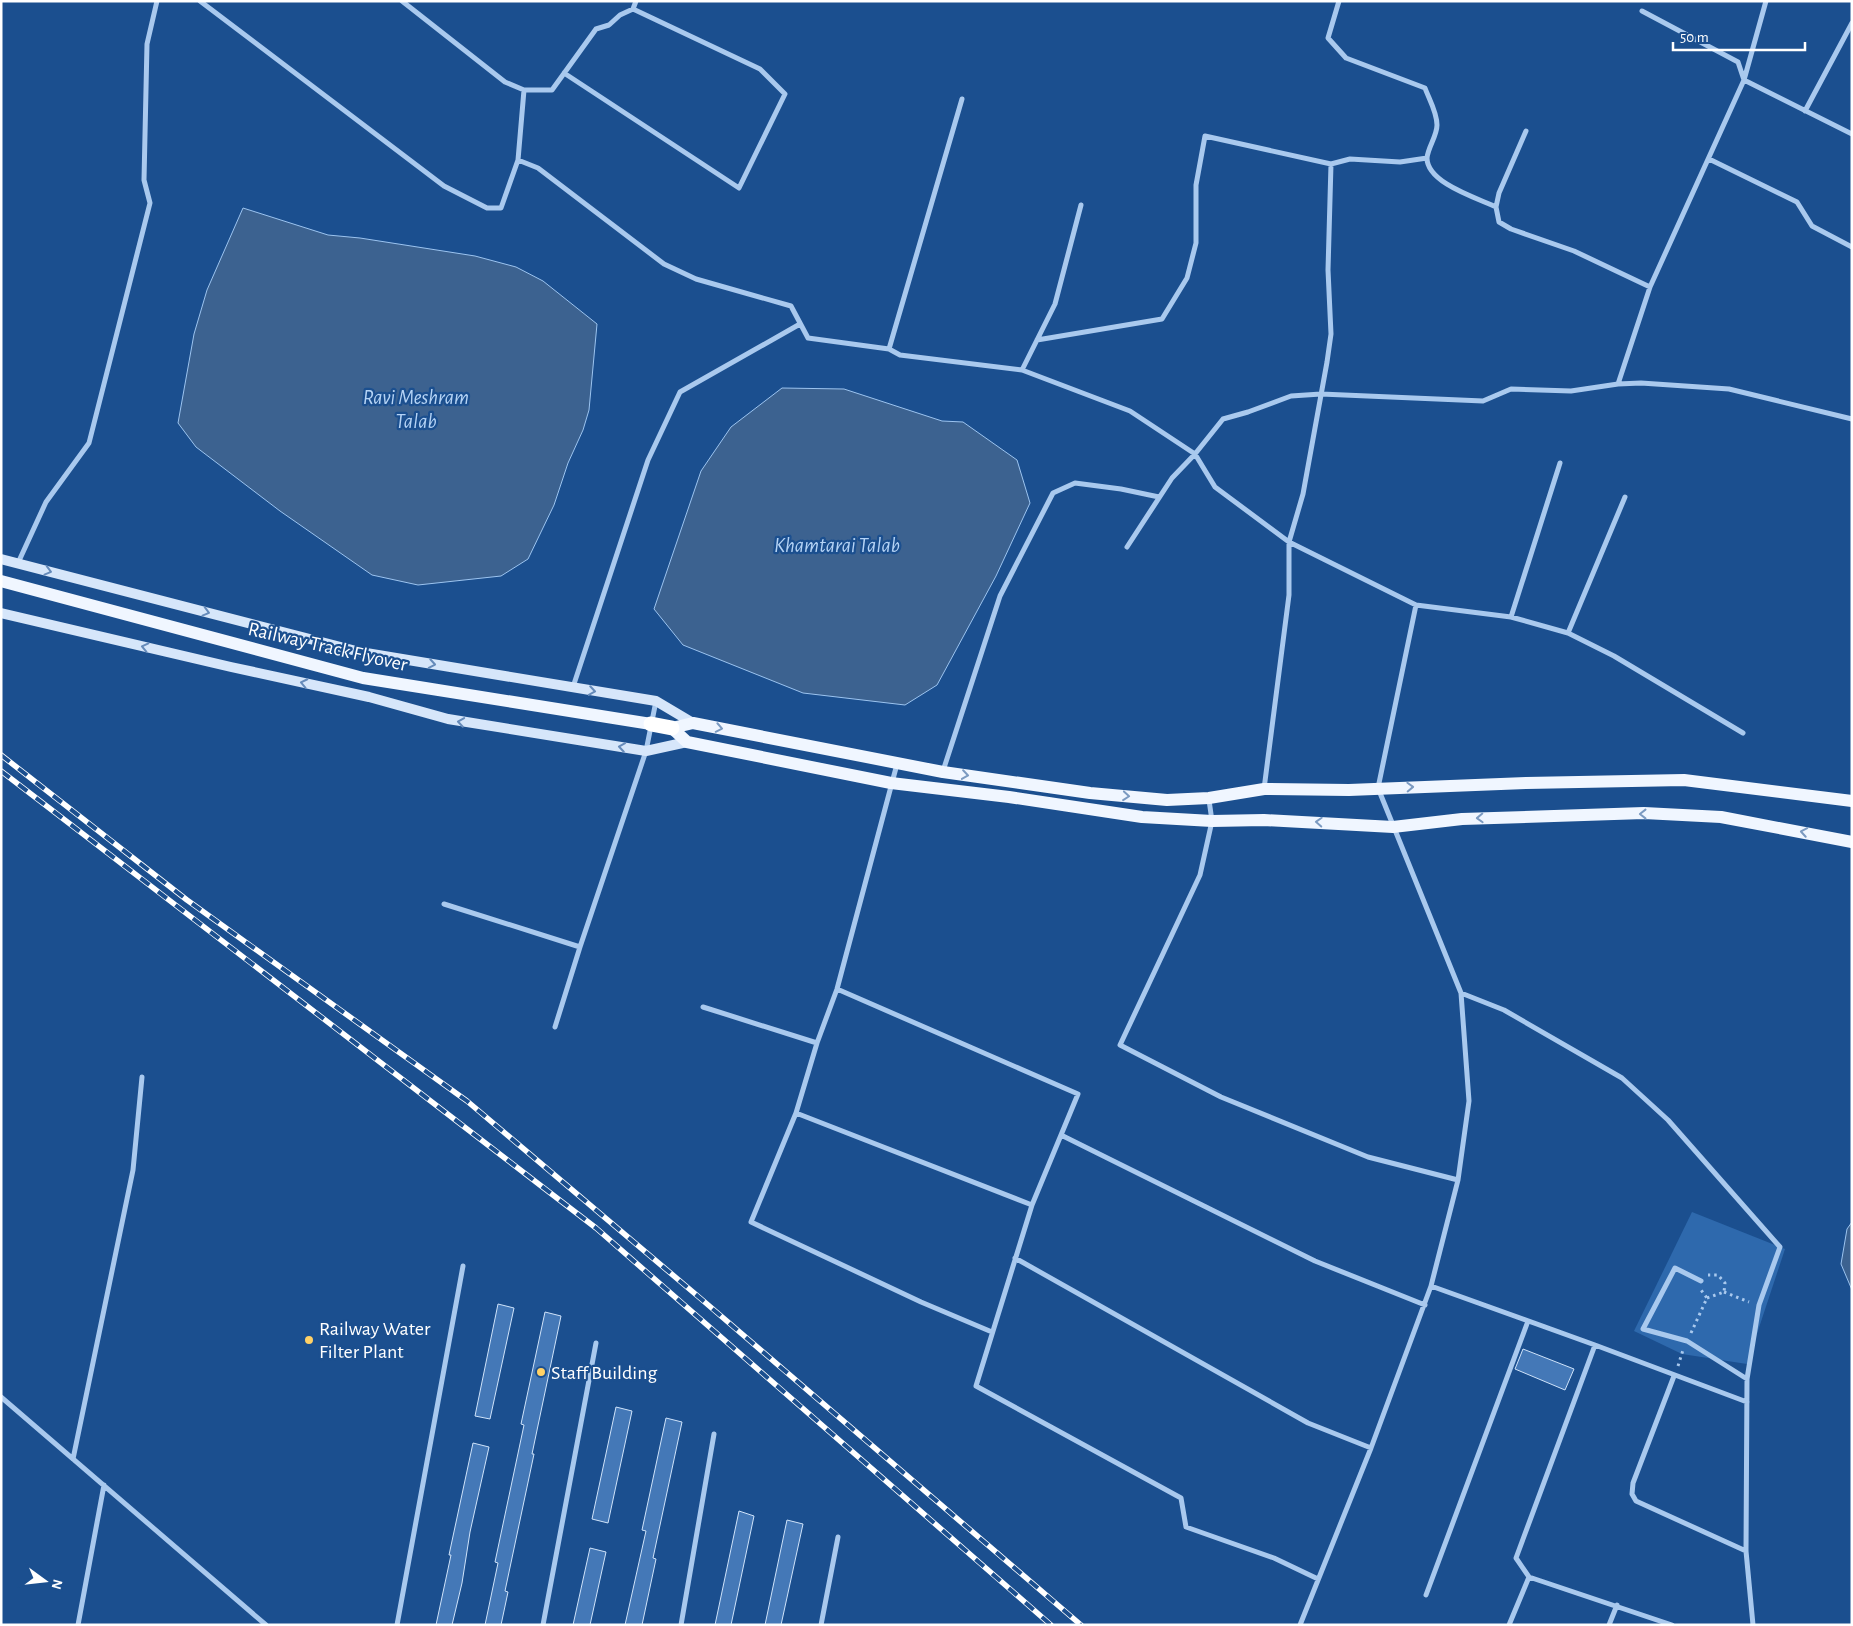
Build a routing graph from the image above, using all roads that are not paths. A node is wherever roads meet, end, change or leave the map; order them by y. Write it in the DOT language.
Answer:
graph roads {
  1 [pos="156,1"];
  2 [pos="200,1"];
  3 [pos="402,1"];
  4 [pos="636,1"];
  5 [pos="1339,1"];
  6 [pos="1766,1"];
  7 [pos="633,9"];
  8 [pos="1642,11"];
  9 [pos="1852,23"];
  10 [pos="564,73"];
  11 [pos="1744,80"];
  12 [pos="524,90"];
  13 [pos="962,99"];
  14 [pos="1805,111"];
  15 [pos="1526,131"];
  16 [pos="1852,134"];
  17 [pos="1427,158"];
  18 [pos="1709,159"];
  19 [pos="518,160"];
  20 [pos="1332,164"];
  21 [pos="1082,205"];
  22 [pos="1496,206"];
  23 [pos="1852,247"];
  24 [pos="1650,287"];
  25 [pos="800,324"];
  26 [pos="1037,340"];
  27 [pos="888,349"];
  28 [pos="1022,370"];
  29 [pos="1618,384"];
  30 [pos="1321,394"];
  31 [pos="1852,419"];
  32 [pos="1195,454"];
  33 [pos="1560,463"];
  34 [pos="1158,497"];
  35 [pos="1625,497"];
  36 [pos="1289,542"];
  37 [pos="1127,547"];
  38 [pos="1,559"];
  39 [pos="18,563"];
  40 [pos="1,581"];
  41 [pos="1416,605"];
  42 [pos="1,613"];
  43 [pos="1511,617"];
  44 [pos="1568,633"];
  45 [pos="573,688"];
  46 [pos="656,702"];
  47 [pos="693,722"];
  48 [pos="651,724"];
  49 [pos="672,728"];
  50 [pos="1743,733"];
  51 [pos="687,742"];
  52 [pos="646,751"];
  53 [pos="897,762"];
  54 [pos="943,772"];
  55 [pos="891,783"];
  56 [pos="1378,788"];
  57 [pos="1264,789"];
  58 [pos="1209,798"];
  59 [pos="1852,801"];
  60 [pos="1212,821"];
  61 [pos="1392,827"];
  62 [pos="1852,842"];
  63 [pos="444,904"];
  64 [pos="580,947"];
  65 [pos="837,988"];
  66 [pos="1462,993"];
  67 [pos="703,1007"];
  68 [pos="556,1027"];
  69 [pos="817,1043"];
  70 [pos="142,1077"];
  71 [pos="796,1113"];
  72 [pos="1061,1135"];
  73 [pos="1458,1180"];
  74 [pos="1032,1205"];
  75 [pos="1015,1258"];
  76 [pos="463,1266"];
  77 [pos="1701,1281"];
  78 [pos="1431,1286"];
  79 [pos="1424,1305"];
  80 [pos="1528,1321"];
  81 [pos="992,1332"];
  82 [pos="596,1343"];
  83 [pos="1595,1345"];
  84 [pos="1674,1376"];
  85 [pos="1747,1379"];
  86 [pos="1,1397"];
  87 [pos="1747,1402"];
  88 [pos="714,1434"];
  89 [pos="1371,1448"];
  90 [pos="73,1459"];
  91 [pos="104,1485"];
  92 [pos="838,1538"];
  93 [pos="1746,1551"];
  94 [pos="1529,1577"];
  95 [pos="1318,1579"];
  96 [pos="1426,1594"];
  97 [pos="1617,1605"];
  98 [pos="78,1625"];
  99 [pos="266,1625"];
  100 [pos="397,1625"];
  101 [pos="543,1625"];
  102 [pos="681,1625"];
  103 [pos="821,1625"];
  104 [pos="1300,1625"];
  105 [pos="1509,1625"];
  106 [pos="1609,1625"];
  107 [pos="1672,1625"];
  108 [pos="1753,1625"];
  1 -- 39 [label="street"];
  2 -- 19 [label="street"];
  3 -- 12 [label="street"];
  4 -- 7 [label="street"];
  5 -- 17 [label="street"];
  6 -- 11 [label="street"];
  7 -- 10 [label="street"];
  7 -- 10 [label="street"];
  8 -- 11 [label="street"];
  9 -- 14 [label="street"];
  10 -- 12 [label="street"];
  11 -- 14 [label="street"];
  11 -- 18 [label="street"];
  12 -- 19 [label="street"];
  13 -- 27 [label="street"];
  14 -- 16 [label="street"];
  15 -- 22 [label="street"];
  17 -- 20 [label="street"];
  17 -- 22 [label="street"];
  18 -- 23 [label="street"];
  18 -- 24 [label="street"];
  19 -- 25 [label="street"];
  20 -- 26 [label="street"];
  20 -- 30 [label="street"];
  21 -- 26 [label="street"];
  22 -- 24 [label="street"];
  24 -- 29 [label="street"];
  25 -- 27 [label="street"];
  25 -- 45 [label="street"];
  26 -- 28 [label="street"];
  27 -- 28 [label="street"];
  28 -- 32 [label="street"];
  29 -- 30 [label="street"];
  29 -- 31 [label="street"];
  30 -- 32 [label="street"];
  30 -- 36 [label="street"];
  32 -- 34 [label="street"];
  32 -- 36 [label="street"];
  33 -- 43 [label="street"];
  34 -- 37 [label="street"];
  34 -- 54 [label="street"];
  35 -- 44 [label="street"];
  36 -- 41 [label="street"];
  36 -- 57 [label="street"];
  38 -- 39 [label="street"];
  39 -- 45 [label="street, one-way"];
  40 -- 48 [label="main road, Railway Track Flyover"];
  41 -- 43 [label="street"];
  41 -- 56 [label="street"];
  52 -- 42 [label="street, one-way"];
  43 -- 44 [label="street"];
  44 -- 50 [label="street"];
  45 -- 46 [label="street, one-way"];
  46 -- 47 [label="street"];
  46 -- 48 [label="street"];
  47 -- 49 [label="main road"];
  47 -- 53 [label="main road, one-way"];
  48 -- 49 [label="highway"];
  48 -- 52 [label="street"];
  49 -- 51 [label="main road"];
  51 -- 52 [label="street"];
  51 -- 55 [label="main road"];
  52 -- 64 [label="street"];
  53 -- 54 [label="main road"];
  53 -- 55 [label="street"];
  54 -- 58 [label="main road, one-way"];
  55 -- 60 [label="main road"];
  55 -- 65 [label="street"];
  56 -- 57 [label="main road"];
  56 -- 59 [label="main road, one-way"];
  56 -- 61 [label="street"];
  57 -- 58 [label="main road"];
  58 -- 60 [label="street"];
  61 -- 60 [label="main road, one-way"];
  60 -- 73 [label="street"];
  62 -- 61 [label="main road, one-way"];
  61 -- 66 [label="street"];
  63 -- 64 [label="street"];
  64 -- 68 [label="street"];
  65 -- 69 [label="street"];
  65 -- 72 [label="street"];
  66 -- 73 [label="street"];
  66 -- 85 [label="street"];
  67 -- 69 [label="street"];
  69 -- 71 [label="street"];
  70 -- 90 [label="street"];
  71 -- 74 [label="street"];
  71 -- 81 [label="street"];
  72 -- 74 [label="street"];
  72 -- 79 [label="street"];
  73 -- 78 [label="street"];
  74 -- 75 [label="street"];
  75 -- 81 [label="street"];
  75 -- 89 [label="street"];
  76 -- 100 [label="street"];
  77 -- 85 [label="street"];
  78 -- 79 [label="street"];
  78 -- 80 [label="street"];
  79 -- 89 [label="street"];
  80 -- 83 [label="street"];
  80 -- 96 [label="street"];
  81 -- 95 [label="street"];
  82 -- 101 [label="street"];
  83 -- 84 [label="street"];
  83 -- 94 [label="street"];
  84 -- 87 [label="street"];
  84 -- 93 [label="street"];
  85 -- 87 [label="street"];
  86 -- 90 [label="street"];
  87 -- 93 [label="street"];
  88 -- 102 [label="street"];
  89 -- 95 [label="street"];
  90 -- 91 [label="street"];
  91 -- 98 [label="street"];
  91 -- 99 [label="street"];
  92 -- 103 [label="street"];
  93 -- 108 [label="street"];
  94 -- 97 [label="street"];
  94 -- 105 [label="street"];
  95 -- 104 [label="street"];
  97 -- 106 [label="street"];
  97 -- 107 [label="street"];
}
